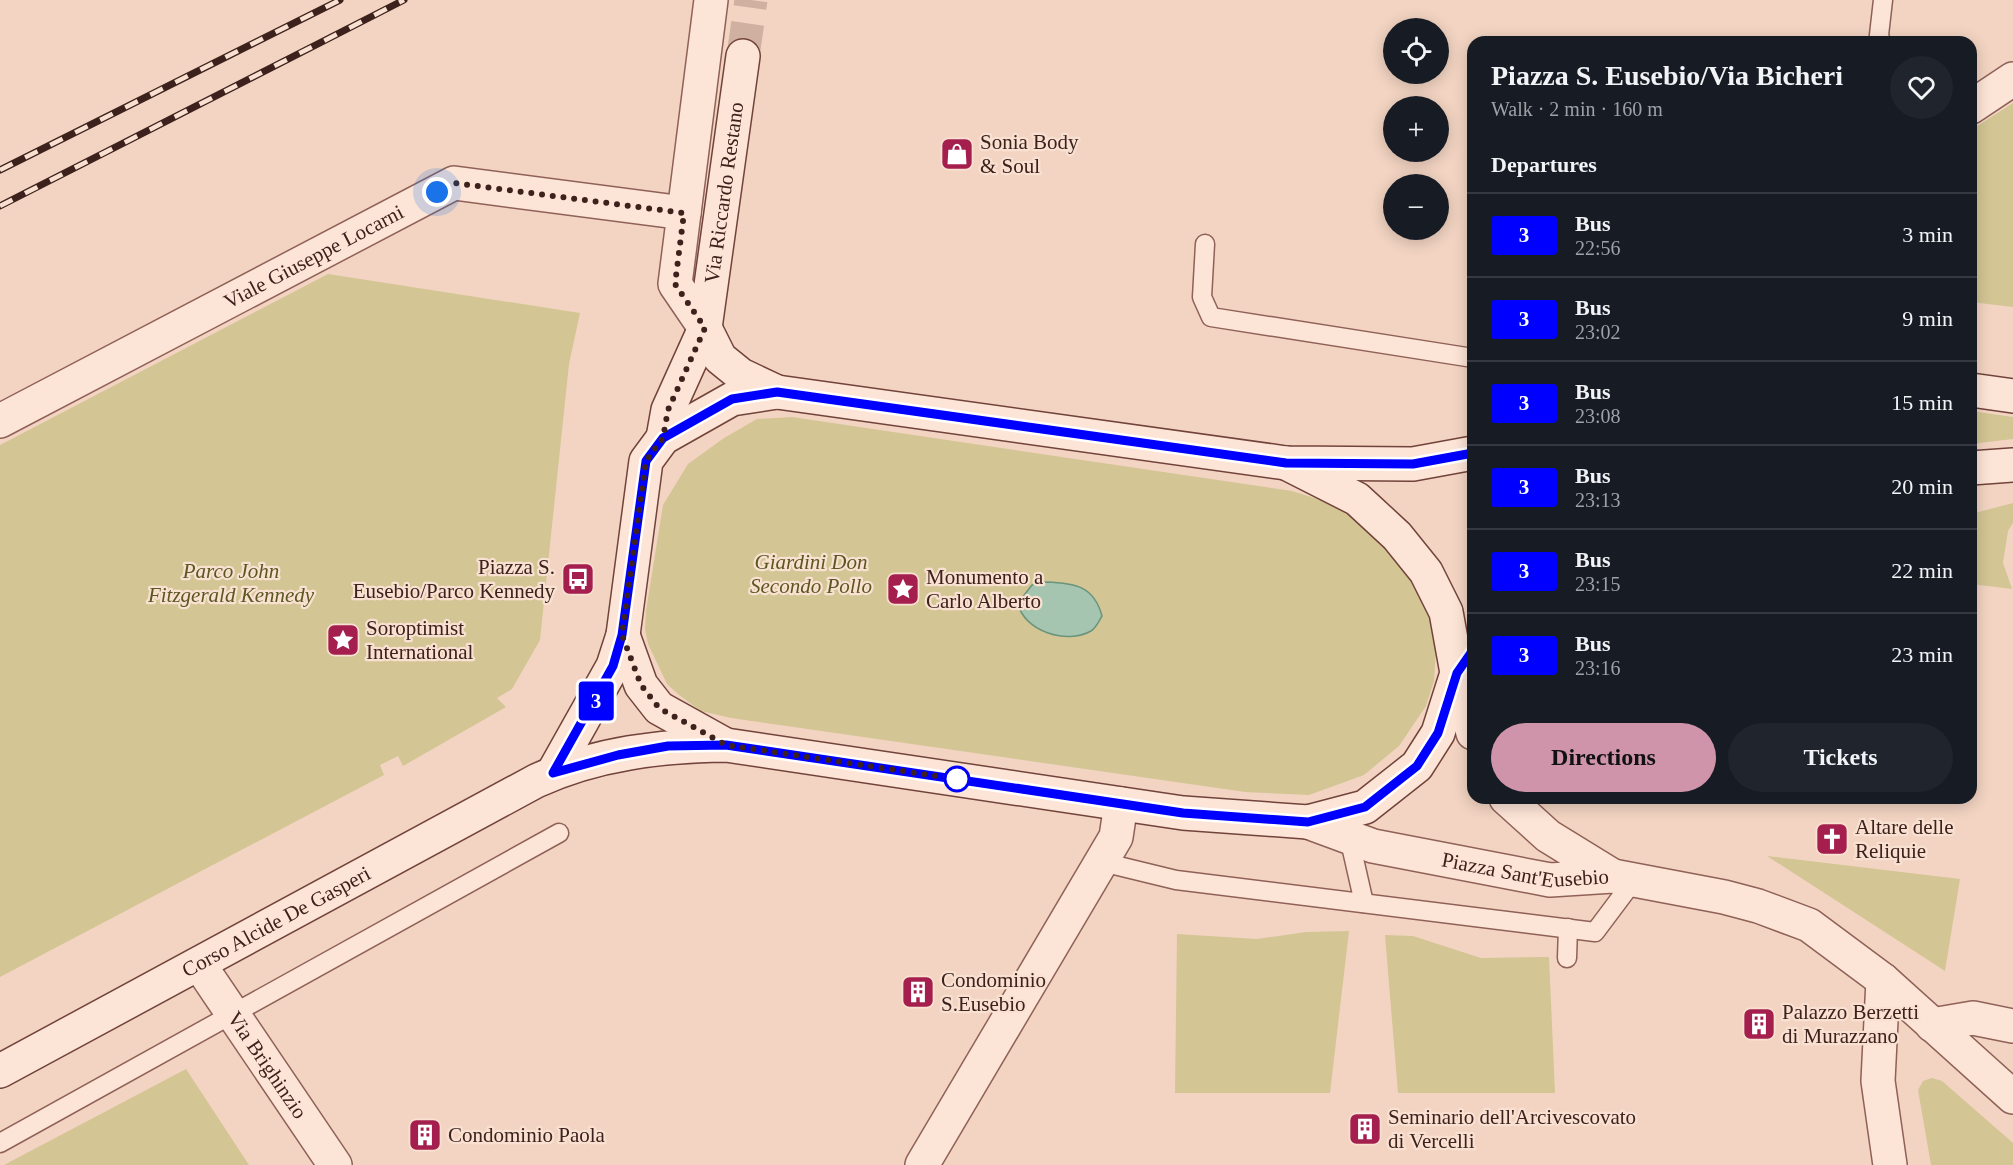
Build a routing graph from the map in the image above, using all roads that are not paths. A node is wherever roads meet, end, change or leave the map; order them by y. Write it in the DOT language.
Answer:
graph roads {
  1 [pos="711,0"];
  2 [pos="1883,0"];
  3 [pos="1879,36"];
  4 [pos="742,56"];
  5 [pos="2013,79"];
  6 [pos="1977,103"];
  7 [pos="684,213"];
  8 [pos="1205,244"];
  9 [pos="705,328"];
  10 [pos="1467,357"];
  11 [pos="1977,391"];
  12 [pos="777,392"];
  13 [pos="2013,396"];
  14 [pos="0,421"];
  15 [pos="663,438"];
  16 [pos="1467,454"];
  17 [pos="1286,463"];
  18 [pos="2013,465"];
  19 [pos="1977,468"];
  20 [pos="622,635"];
  21 [pos="1465,662"];
  22 [pos="1467,680"];
  23 [pos="726,745"];
  24 [pos="553,773"];
  25 [pos="1121,804"];
  26 [pos="1513,804"];
  27 [pos="1308,822"];
  28 [pos="559,833"];
  29 [pos="1349,837"];
  30 [pos="1102,862"];
  31 [pos="1624,878"];
  32 [pos="1364,903"];
  33 [pos="1568,928"];
  34 [pos="1567,958"];
  35 [pos="199,964"];
  36 [pos="1883,980"];
  37 [pos="234,1013"];
  38 [pos="1932,1025"];
  39 [pos="2013,1026"];
  40 [pos="0,1071"];
  41 [pos="2013,1097"];
  42 [pos="0,1143"];
  43 [pos="335,1165"];
  44 [pos="922,1165"];
  45 [pos="1890,1165"];
  1 -- 7 [label="street, Via Riccardo Restano"];
  2 -- 3 [label="lane"];
  4 -- 9 [label="street, Via Riccardo Restano"];
  5 -- 6 [label="street"];
  7 -- 9 [label="street, Via Riccardo Restano"];
  7 -- 14 [label="street, Viale Giuseppe Locarni"];
  8 -- 10 [label="lane"];
  9 -- 12 [label="street, Via Riccardo Restano"];
  9 -- 15 [label="street, Via Riccardo Restano"];
  11 -- 13 [label="street"];
  12 -- 15 [label="street, Piazza Sant'Eusebio"];
  12 -- 17 [label="street, Piazza Sant'Eusebio"];
  15 -- 20 [label="street, Piazza Sant'Eusebio"];
  16 -- 17 [label="street, Piazza Sant'Eusebio"];
  17 -- 21 [label="street, Piazza Sant'Eusebio"];
  18 -- 19 [label="street"];
  20 -- 23 [label="street, Piazza Sant'Eusebio"];
  20 -- 24 [label="street, Piazza Sant'Eusebio"];
  21 -- 22 [label="street, Piazza Sant'Eusebio"];
  21 -- 27 [label="street, Piazza Sant'Eusebio"];
  23 -- 24 [label="street, Piazza Sant'Eusebio"];
  23 -- 25 [label="street, Piazza Sant'Eusebio"];
  24 -- 35 [label="street, Corso Alcide De Gasperi"];
  25 -- 27 [label="street, Piazza Sant'Eusebio"];
  25 -- 30 [label="street"];
  26 -- 31 [label="street, Piazza Sant'Eusebio"];
  27 -- 29 [label="street, Piazza Sant'Eusebio"];
  28 -- 37 [label="lane"];
  29 -- 31 [label="street, Piazza Sant'Eusebio"];
  29 -- 32 [label="lane"];
  30 -- 32 [label="lane"];
  30 -- 44 [label="street"];
  31 -- 33 [label="lane"];
  31 -- 36 [label="street"];
  32 -- 33 [label="lane"];
  33 -- 34 [label="lane"];
  35 -- 37 [label="street, Via Brighinzio"];
  35 -- 40 [label="street, Corso Alcide De Gasperi"];
  36 -- 38 [label="street"];
  36 -- 45 [label="street"];
  37 -- 42 [label="lane"];
  37 -- 43 [label="street, Via Brighinzio"];
  38 -- 39 [label="street"];
  38 -- 41 [label="street"];
}
